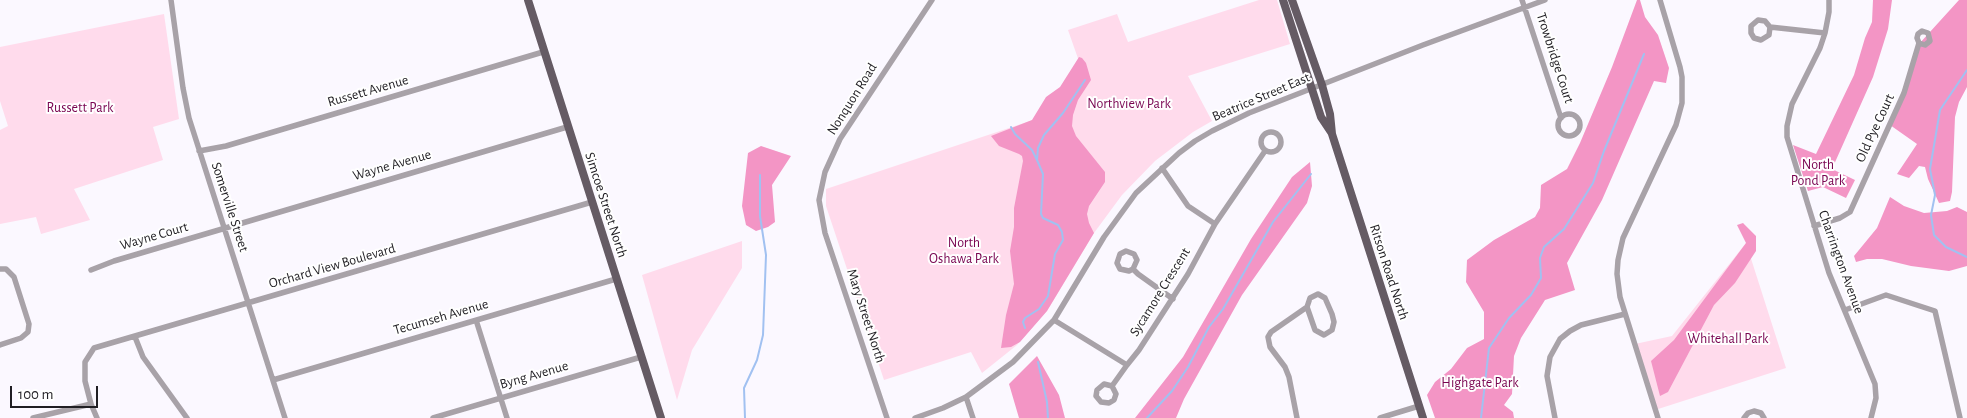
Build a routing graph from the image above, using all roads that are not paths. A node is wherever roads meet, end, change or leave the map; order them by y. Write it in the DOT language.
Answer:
graph roads {
  1 [pos="171,0"];
  2 [pos="528,0"];
  3 [pos="932,0"];
  4 [pos="1283,0"];
  5 [pos="1292,0"];
  6 [pos="1545,0"];
  7 [pos="1660,0"];
  8 [pos="1829,0"];
  9 [pos="1523,3"];
  10 [pos="1770,27"];
  11 [pos="1825,33"];
  12 [pos="1919,43"];
  13 [pos="544,52"];
  14 [pos="1322,85"];
  15 [pos="1312,89"];
  16 [pos="1561,118"];
  17 [pos="568,127"];
  18 [pos="1332,134"];
  19 [pos="199,151"];
  20 [pos="1265,151"];
  21 [pos="1162,168"];
  22 [pos="592,202"];
  23 [pos="822,222"];
  24 [pos="1216,224"];
  25 [pos="1814,226"];
  26 [pos="224,228"];
  27 [pos="0,269"];
  28 [pos="1134,269"];
  29 [pos="91,270"];
  30 [pos="616,279"];
  31 [pos="1173,299"];
  32 [pos="248,304"];
  33 [pos="1307,306"];
  34 [pos="1845,310"];
  35 [pos="1625,314"];
  36 [pos="476,320"];
  37 [pos="1054,320"];
  38 [pos="135,337"];
  39 [pos="0,345"];
  40 [pos="641,356"];
  41 [pos="1127,366"];
  42 [pos="273,380"];
  43 [pos="1112,386"];
  44 [pos="966,397"];
  45 [pos="500,398"];
  46 [pos="91,404"];
  47 [pos="1419,406"];
  48 [pos="33,418"];
  49 [pos="97,418"];
  50 [pos="187,418"];
  51 [pos="285,418"];
  52 [pos="433,418"];
  53 [pos="507,418"];
  54 [pos="661,418"];
  55 [pos="887,418"];
  56 [pos="915,418"];
  57 [pos="972,418"];
  58 [pos="1296,418"];
  59 [pos="1380,418"];
  60 [pos="1423,418"];
  61 [pos="1555,418"];
  62 [pos="1658,418"];
  63 [pos="1744,418"];
  64 [pos="1764,418"];
  65 [pos="1871,418"];
  66 [pos="1960,418"];
  1 -- 19 [label="street, Somerville Street"];
  2 -- 13 [label="main road, Simcoe Street North"];
  3 -- 23 [label="street, Nonquon Road"];
  4 -- 15 [label="main road, Ritson Road North"];
  5 -- 14 [label="main road, Ritson Road North"];
  6 -- 9 [label="street, Beatrice Street East"];
  7 -- 35 [label="street"];
  8 -- 11 [label="street, Charrington Avenue"];
  9 -- 14 [label="street, Beatrice Street East"];
  9 -- 16 [label="street, Trowbridge Court"];
  10 -- 11 [label="street"];
  11 -- 25 [label="street, Charrington Avenue"];
  12 -- 25 [label="street, Old Pye Court"];
  13 -- 17 [label="main road, Simcoe Street North"];
  13 -- 19 [label="street, Russett Avenue"];
  14 -- 15 [label="street, Beatrice Street East"];
  14 -- 18 [label="main road, Ritson Road North"];
  15 -- 18 [label="main road, Ritson Road North"];
  15 -- 21 [label="street, Beatrice Street East"];
  17 -- 22 [label="main road, Simcoe Street North"];
  17 -- 26 [label="street, Wayne Avenue"];
  18 -- 47 [label="main road, Ritson Road North"];
  19 -- 26 [label="street, Somerville Street"];
  20 -- 24 [label="street, Sycamore Crescent"];
  21 -- 24 [label="street"];
  21 -- 37 [label="street, Beatrice Street East"];
  22 -- 30 [label="main road, Simcoe Street North"];
  22 -- 32 [label="street, Orchard View Boulevard"];
  23 -- 55 [label="street, Mary Street North"];
  24 -- 31 [label="street, Sycamore Crescent"];
  25 -- 34 [label="street, Charrington Avenue"];
  26 -- 29 [label="street, Wayne Court"];
  26 -- 32 [label="street, Somerville Street"];
  27 -- 39 [label="street"];
  28 -- 31 [label="street"];
  30 -- 36 [label="street, Tecumseh Avenue"];
  30 -- 40 [label="main road, Simcoe Street North"];
  31 -- 41 [label="street, Sycamore Crescent"];
  32 -- 38 [label="street, Orchard View Boulevard"];
  32 -- 42 [label="street, Somerville Street"];
  33 -- 33 [label="street"];
  33 -- 58 [label="street"];
  34 -- 65 [label="street, Charrington Avenue"];
  34 -- 66 [label="street"];
  35 -- 61 [label="street"];
  35 -- 62 [label="street"];
  36 -- 42 [label="street, Tecumseh Avenue"];
  36 -- 45 [label="street"];
  37 -- 41 [label="street"];
  37 -- 44 [label="street, Beatrice Street East"];
  38 -- 46 [label="street, Orchard View Boulevard"];
  38 -- 50 [label="street"];
  40 -- 45 [label="street, Byng Avenue"];
  40 -- 54 [label="main road, Simcoe Street North"];
  41 -- 43 [label="street, Sycamore Crescent"];
  42 -- 51 [label="street, Somerville Street"];
  44 -- 56 [label="street, Beatrice Street East"];
  44 -- 57 [label="street"];
  45 -- 52 [label="street, Byng Avenue"];
  45 -- 53 [label="street"];
  46 -- 48 [label="street"];
  46 -- 49 [label="street"];
  47 -- 59 [label="street"];
  47 -- 60 [label="main road, Ritson Road North"];
  63 -- 64 [label="street"];
}
